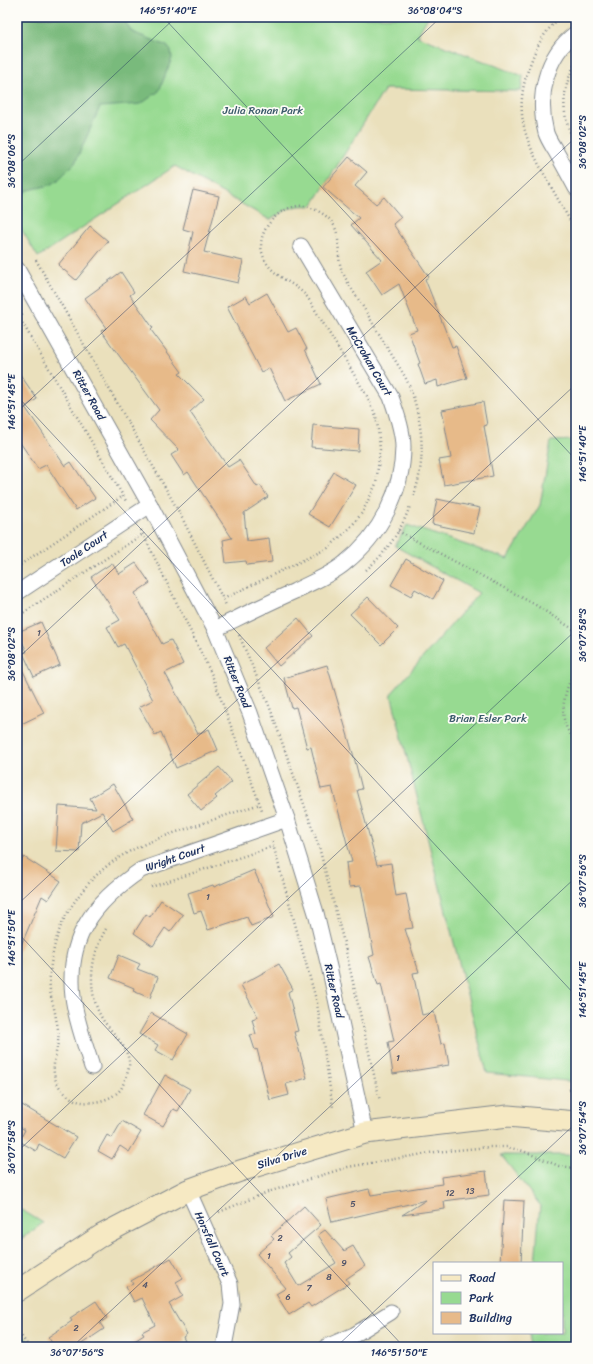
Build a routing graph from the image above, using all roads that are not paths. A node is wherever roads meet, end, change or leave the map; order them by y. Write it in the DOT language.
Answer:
graph roads {
  1 [pos="576,33"];
  2 [pos="576,188"];
  3 [pos="301,246"];
  4 [pos="17,269"];
  5 [pos="150,505"];
  6 [pos="17,594"];
  7 [pos="215,629"];
  8 [pos="287,819"];
  9 [pos="92,1067"];
  10 [pos="576,1122"];
  11 [pos="365,1133"];
  12 [pos="188,1190"];
  13 [pos="17,1291"];
  14 [pos="391,1312"];
  15 [pos="224,1347"];
  16 [pos="326,1347"];
  1 -- 2 [label="street"];
  3 -- 7 [label="street, McCrohan Court"];
  4 -- 5 [label="street, Ritter Road"];
  5 -- 6 [label="street, Toole Court"];
  5 -- 7 [label="street, Ritter Road"];
  7 -- 8 [label="street, Ritter Road"];
  8 -- 9 [label="street, Wright Court"];
  8 -- 11 [label="street, Ritter Road"];
  10 -- 11 [label="street, Silva Drive"];
  11 -- 12 [label="street, Silva Drive"];
  12 -- 13 [label="street, Silva Drive"];
  12 -- 15 [label="street, Horsfall Court"];
  14 -- 16 [label="street"];
}
